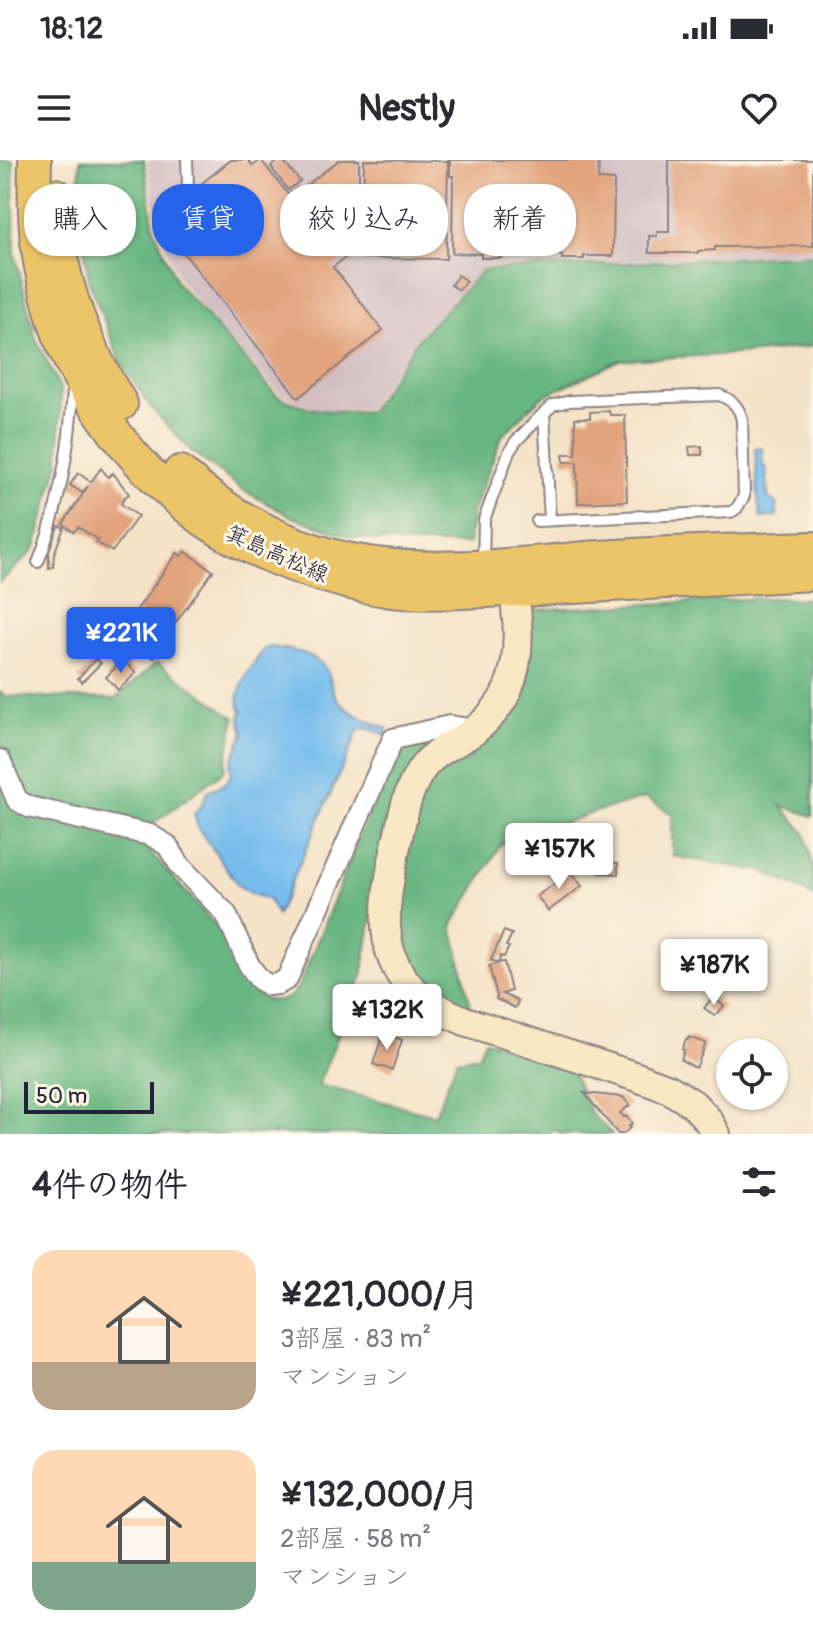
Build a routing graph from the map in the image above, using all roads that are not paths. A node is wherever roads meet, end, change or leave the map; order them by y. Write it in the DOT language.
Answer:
graph roads {
  1 [pos="35,160"];
  2 [pos="56,160"];
  3 [pos="187,160"];
  4 [pos="188,184"];
  5 [pos="75,369"];
  6 [pos="544,413"];
  7 [pos="550,520"];
  8 [pos="537,521"];
  9 [pos="813,548"];
  10 [pos="38,562"];
  11 [pos="502,573"];
  12 [pos="813,574"];
  13 [pos="474,730"];
  14 [pos="0,760"];
  15 [pos="716,1134"];
  1 -- 5 [label="main road, 箕島高松線"];
  2 -- 11 [label="main road, 箕島高松線"];
  3 -- 4 [label="lane"];
  5 -- 10 [label="lane"];
  5 -- 11 [label="main road, 箕島高松線"];
  6 -- 7 [label="lane"];
  6 -- 7 [label="lane"];
  6 -- 11 [label="lane"];
  7 -- 8 [label="lane"];
  9 -- 11 [label="main road, 箕島高松線"];
  11 -- 12 [label="main road, 箕島高松線"];
  11 -- 13 [label="street"];
  13 -- 14 [label="street"];
  13 -- 15 [label="street"];
}
